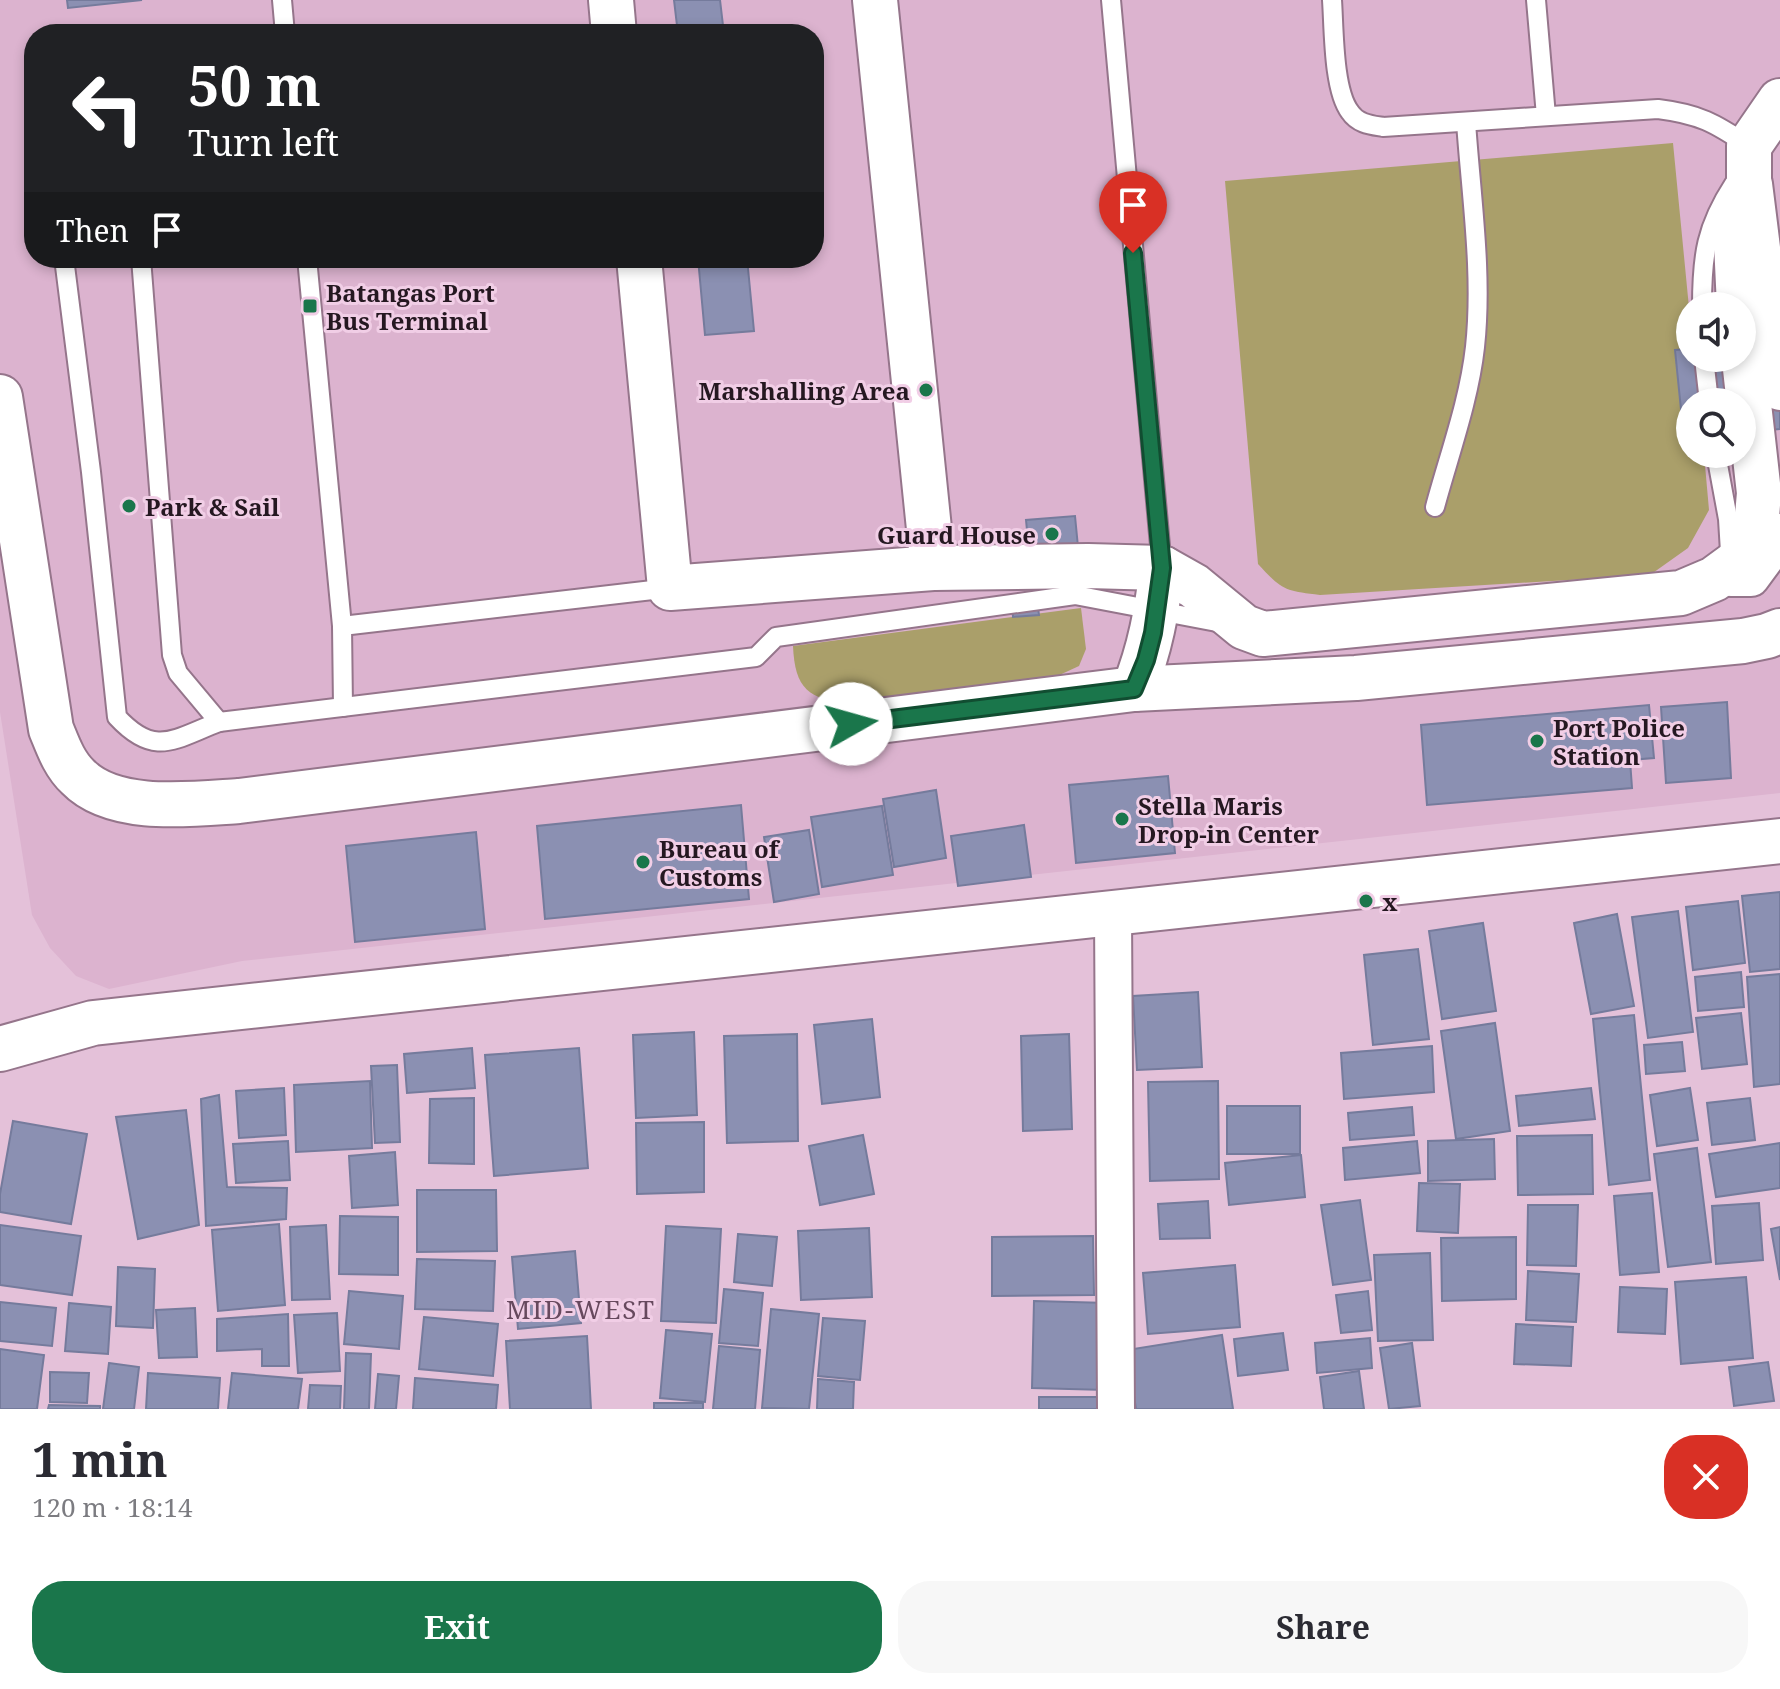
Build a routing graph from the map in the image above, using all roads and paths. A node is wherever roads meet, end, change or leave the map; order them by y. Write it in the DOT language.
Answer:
graph roads {
  1 [pos="282,0"];
  2 [pos="611,0"];
  3 [pos="875,0"];
  4 [pos="1111,0"];
  5 [pos="1332,0"];
  6 [pos="1536,0"];
  7 [pos="284,24"];
  8 [pos="613,24"];
  9 [pos="1780,101"];
  10 [pos="1546,116"];
  11 [pos="1466,122"];
  12 [pos="1749,146"];
  13 [pos="65,268"];
  14 [pos="142,268"];
  15 [pos="308,268"];
  16 [pos="640,268"];
  17 [pos="1703,292"];
  18 [pos="1738,292"];
  19 [pos="1745,372"];
  20 [pos="1780,392"];
  21 [pos="0,397"];
  22 [pos="1719,468"];
  23 [pos="1435,507"];
  24 [pos="1780,532"];
  25 [pos="933,568"];
  26 [pos="1162,568"];
  27 [pos="1714,579"];
  28 [pos="670,588"];
  29 [pos="1157,612"];
  30 [pos="342,626"];
  31 [pos="1244,627"];
  32 [pos="1780,631"];
  33 [pos="1134,689"];
  34 [pos="343,707"];
  35 [pos="219,722"];
  36 [pos="1780,841"];
  37 [pos="1113,914"];
  38 [pos="0,1049"];
  39 [pos="1116,1409"];
  1 -- 7 [label="lane"];
  2 -- 8 [label="main road"];
  3 -- 25 [label="main road"];
  4 -- 26 [label="lane"];
  5 -- 11 [label="lane"];
  6 -- 10 [label="lane"];
  9 -- 12 [label="main road"];
  10 -- 11 [label="lane"];
  10 -- 12 [label="lane"];
  11 -- 23 [label="lane"];
  12 -- 17 [label="lane"];
  12 -- 18 [label="main road"];
  12 -- 20 [label="street"];
  13 -- 35 [label="lane"];
  14 -- 35 [label="lane"];
  15 -- 30 [label="lane"];
  16 -- 28 [label="main road"];
  19 -- 27 [label="main road"];
  21 -- 33 [label="main road"];
  22 -- 27 [label="lane"];
  24 -- 27 [label="street"];
  25 -- 26 [label="main road"];
  25 -- 28 [label="main road"];
  26 -- 29 [label="main road"];
  26 -- 31 [label="main road"];
  27 -- 31 [label="main road"];
  28 -- 30 [label="lane"];
  29 -- 31 [label="lane"];
  29 -- 33 [label="main road"];
  29 -- 34 [label="lane"];
  30 -- 34 [label="lane"];
  32 -- 33 [label="main road"];
  34 -- 35 [label="lane"];
  36 -- 37 [label="main road"];
  37 -- 38 [label="main road"];
  37 -- 39 [label="street"];
}
